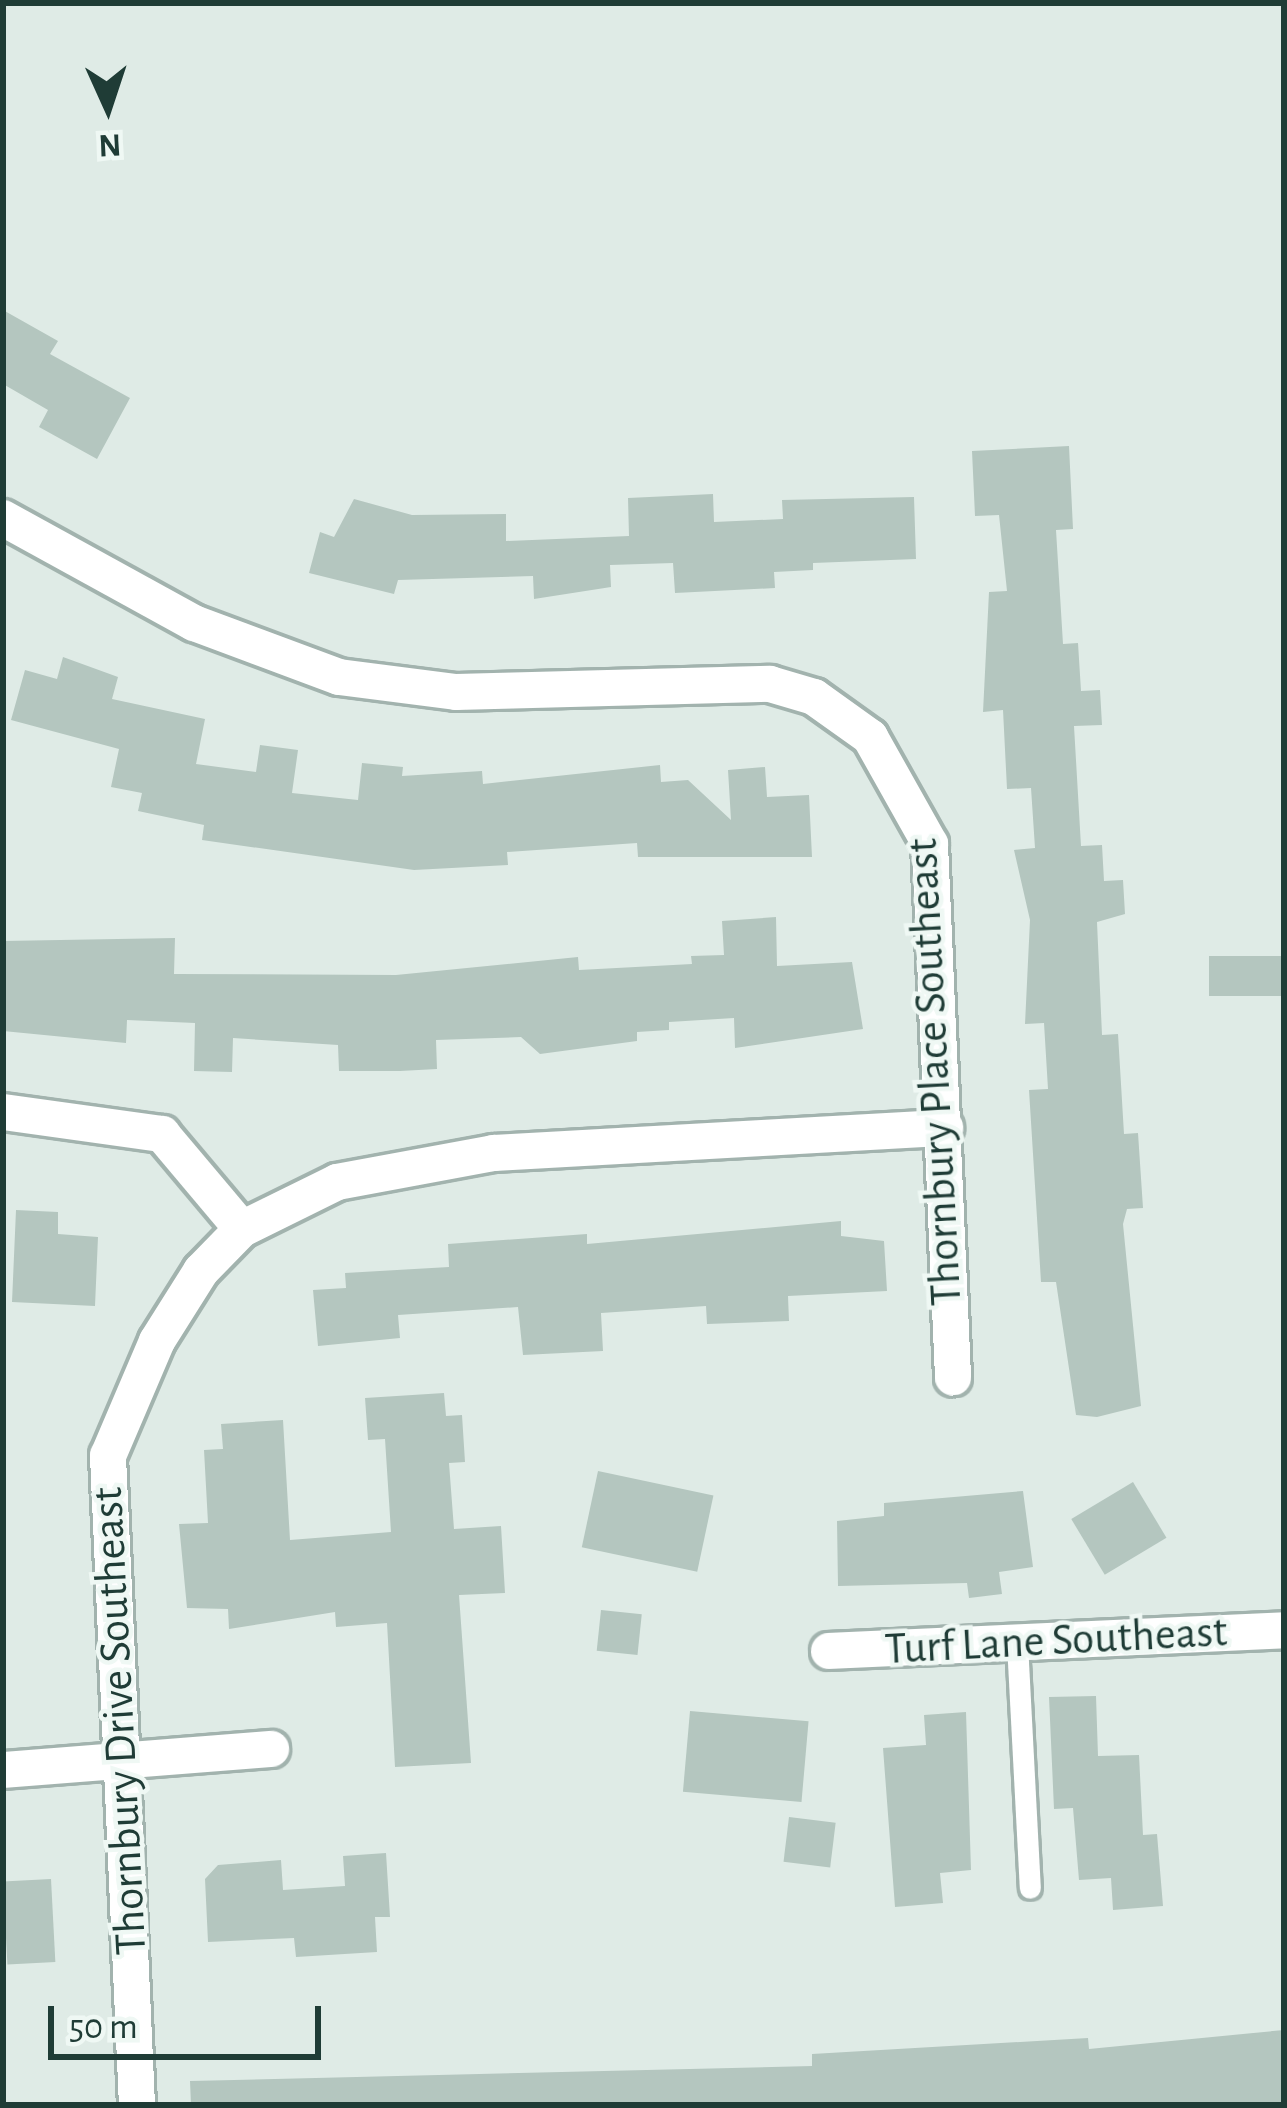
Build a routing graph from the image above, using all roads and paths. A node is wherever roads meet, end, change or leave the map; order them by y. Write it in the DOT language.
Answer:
graph roads {
  1 [pos="3,518"];
  2 [pos="3,1112"];
  3 [pos="944,1128"];
  4 [pos="242,1229"];
  5 [pos="952,1378"];
  6 [pos="1284,1630"];
  7 [pos="1017,1642"];
  8 [pos="829,1651"];
  9 [pos="271,1748"];
  10 [pos="122,1765"];
  11 [pos="3,1770"];
  12 [pos="1030,1888"];
  13 [pos="137,2105"];
  1 -- 3 [label="street, Thornbury Place Southeast"];
  2 -- 4 [label="street"];
  3 -- 4 [label="street, Thornbury Drive Southeast"];
  3 -- 5 [label="street, Thornbury Place Southeast"];
  4 -- 10 [label="street, Thornbury Drive Southeast"];
  6 -- 7 [label="street, Turf Lane Southeast"];
  7 -- 8 [label="street, Turf Lane Southeast"];
  7 -- 12 [label="lane"];
  9 -- 10 [label="street"];
  10 -- 11 [label="street"];
  10 -- 13 [label="street, Thornbury Drive Southeast"];
}
